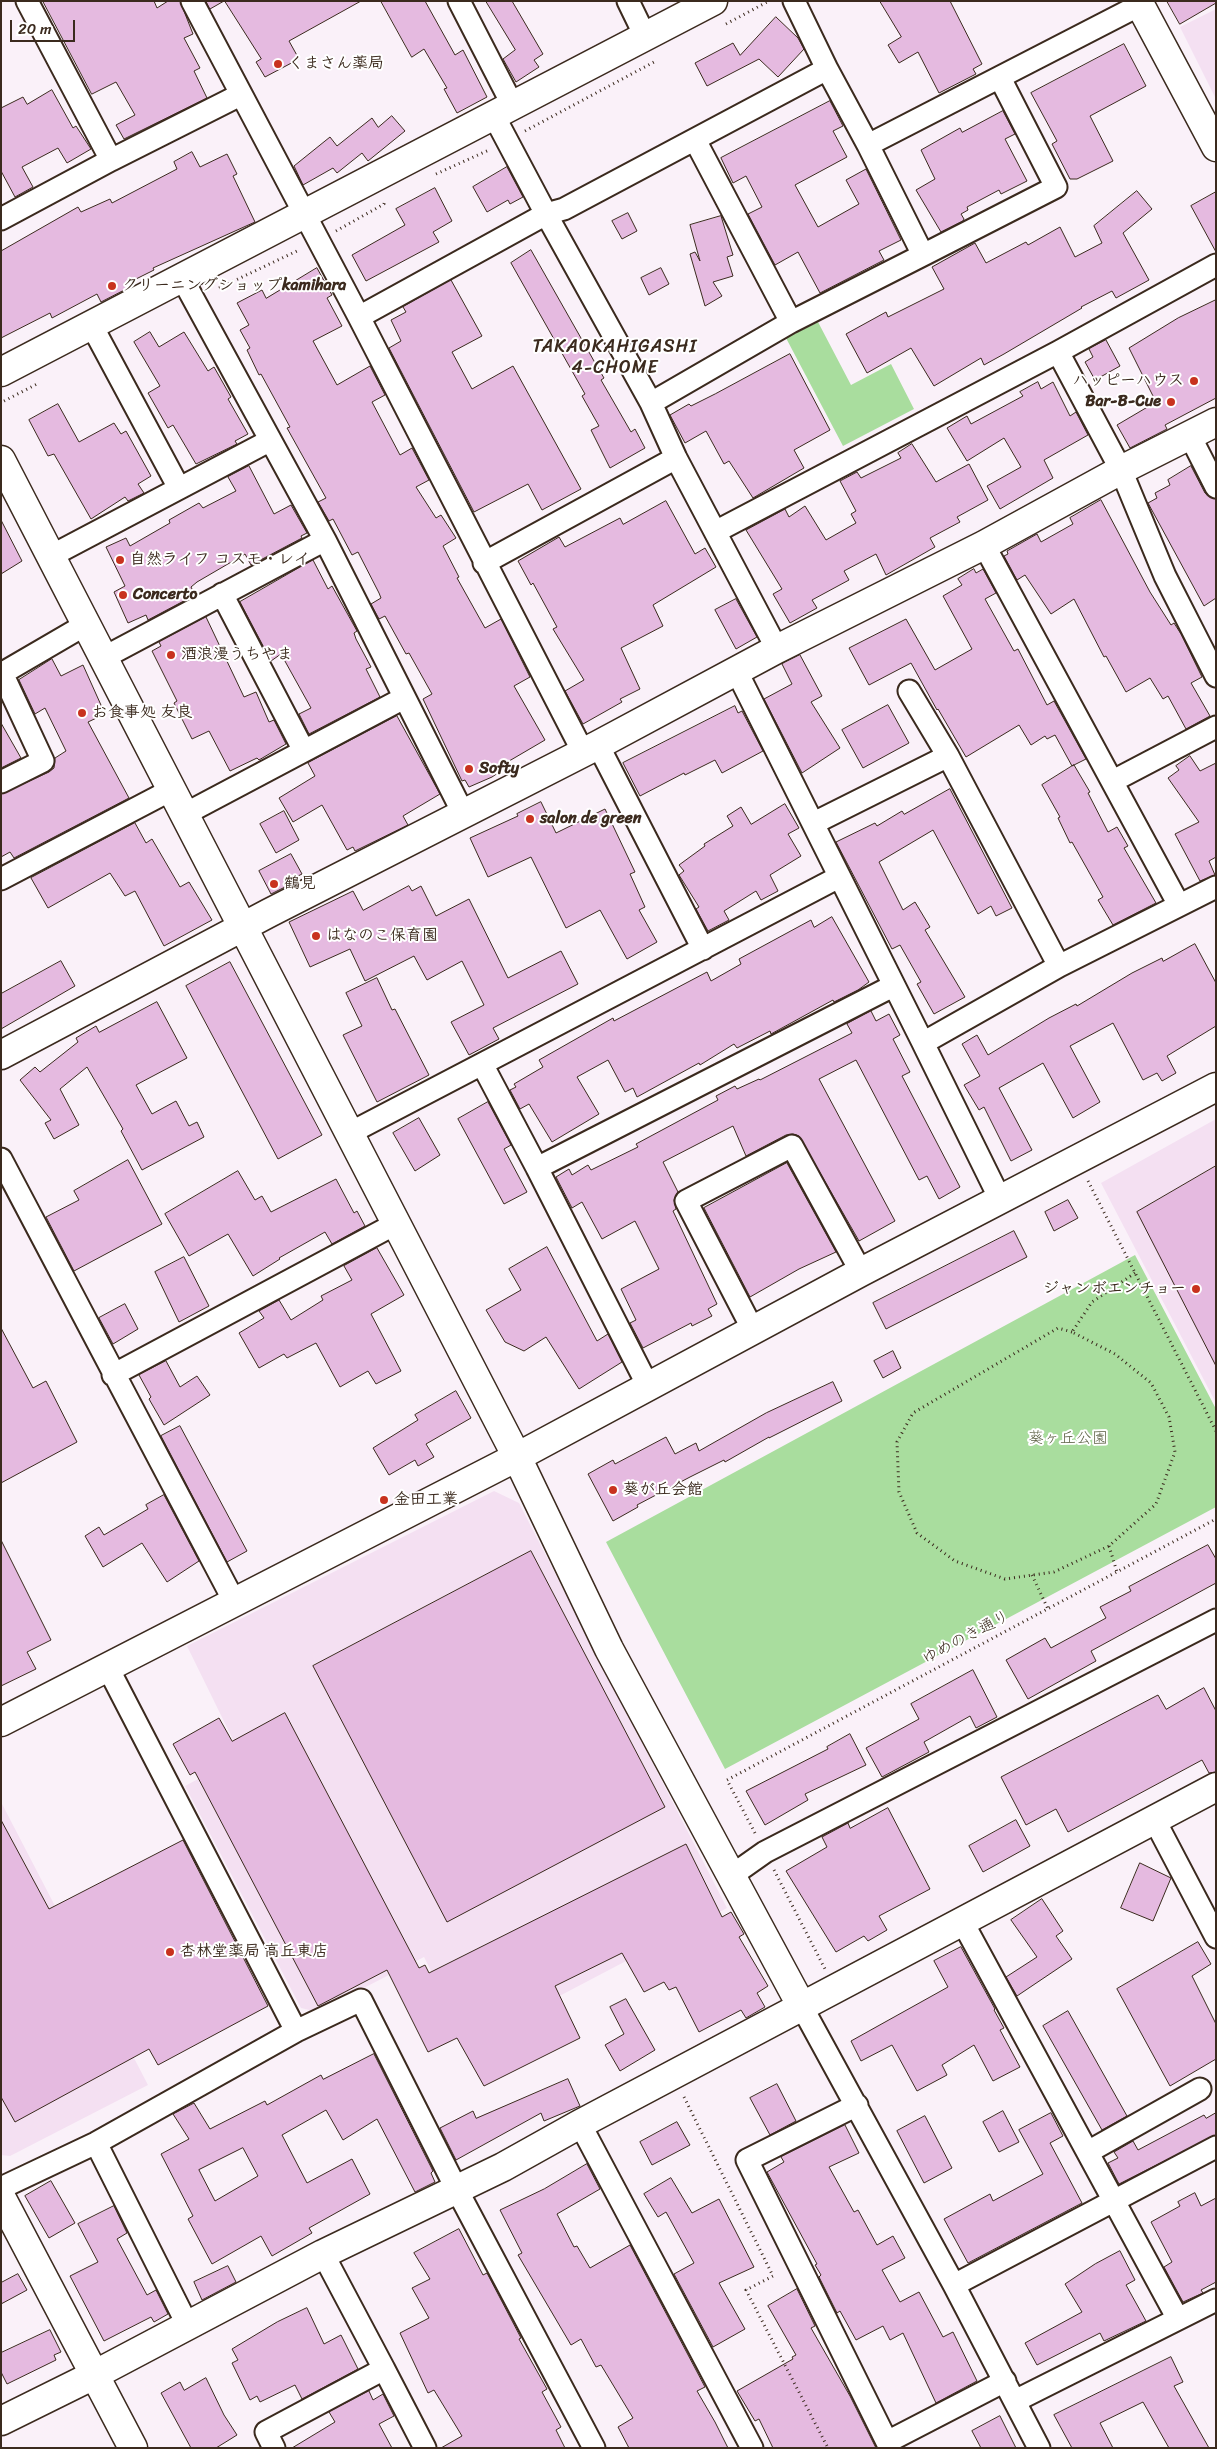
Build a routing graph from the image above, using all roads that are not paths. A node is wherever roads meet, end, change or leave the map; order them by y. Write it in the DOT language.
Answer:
graph roads {
  1 [pos="27,1"];
  2 [pos="192,1"];
  3 [pos="459,1"];
  4 [pos="628,1"];
  5 [pos="713,1"];
  6 [pos="794,1"];
  7 [pos="1139,3"];
  8 [pos="645,36"];
  9 [pos="826,69"];
  10 [pos="1000,78"];
  11 [pos="240,95"];
  12 [pos="503,111"];
  13 [pos="695,140"];
  14 [pos="868,145"];
  15 [pos="1216,147"];
  16 [pos="111,160"];
  17 [pos="546,214"];
  18 [pos="304,215"];
  19 [pos="1,219"];
  20 [pos="923,255"];
  21 [pos="1216,265"];
  22 [pos="182,278"];
  23 [pos="358,317"];
  24 [pos="791,322"];
  25 [pos="92,326"];
  26 [pos="1058,352"];
  27 [pos="1,372"];
  28 [pos="651,403"];
  29 [pos="1216,422"];
  30 [pos="1190,436"];
  31 [pos="270,441"];
  32 [pos="676,458"];
  33 [pos="1,460"];
  34 [pos="1120,470"];
  35 [pos="1216,487"];
  36 [pos="178,488"];
  37 [pos="716,531"];
  38 [pos="325,540"];
  39 [pos="984,545"];
  40 [pos="51,556"];
  41 [pos="484,563"];
  42 [pos="222,594"];
  43 [pos="86,625"];
  44 [pos="777,649"];
  45 [pos="103,658"];
  46 [pos="737,672"];
  47 [pos="2,674"];
  48 [pos="1216,676"];
  49 [pos="909,691"];
  50 [pos="404,698"];
  51 [pos="1216,727"];
  52 [pos="590,748"];
  53 [pos="304,751"];
  54 [pos="948,756"];
  55 [pos="1,782"];
  56 [pos="1113,782"];
  57 [pos="171,790"];
  58 [pos="463,813"];
  59 [pos="185,814"];
  60 [pos="814,823"];
  61 [pos="839,877"];
  62 [pos="1,879"];
  63 [pos="1216,887"];
  64 [pos="1179,905"];
  65 [pos="243,928"];
  66 [pos="703,949"];
  67 [pos="1059,966"];
  68 [pos="893,986"];
  69 [pos="923,1043"];
  70 [pos="1,1055"];
  71 [pos="482,1064"];
  72 [pos="1216,1086"];
  73 [pos="348,1134"];
  74 [pos="1,1159"];
  75 [pos="537,1168"];
  76 [pos="1000,1199"];
  77 [pos="397,1223"];
  78 [pos="861,1272"];
  79 [pos="753,1330"];
  80 [pos="114,1375"];
  81 [pos="648,1386"];
  82 [pos="517,1457"];
  83 [pos="234,1601"];
  84 [pos="1216,1620"];
  85 [pos="108,1668"];
  86 [pos="1,1722"];
  87 [pos="1216,1787"];
  88 [pos="1154,1819"];
  89 [pos="731,1876"];
  90 [pos="962,1921"];
  91 [pos="1216,1937"];
  92 [pos="802,2007"];
  93 [pos="296,2031"];
  94 [pos="1200,2089"];
  95 [pos="857,2105"];
  96 [pos="580,2124"];
  97 [pos="96,2143"];
  98 [pos="1216,2147"];
  99 [pos="1088,2152"];
  100 [pos="1,2188"];
  101 [pos="458,2190"];
  102 [pos="1,2197"];
  103 [pos="1114,2200"];
  104 [pos="323,2254"];
  105 [pos="954,2286"];
  106 [pos="1216,2300"];
  107 [pos="1178,2319"];
  108 [pos="187,2324"];
  109 [pos="384,2369"];
  110 [pos="94,2375"];
  111 [pos="1005,2381"];
  112 [pos="1015,2401"];
  113 [pos="1,2421"];
  114 [pos="133,2448"];
  115 [pos="274,2448"];
  116 [pos="425,2448"];
  117 [pos="594,2448"];
  118 [pos="752,2448"];
  119 [pos="1039,2448"];
  1 -- 16 [label="street"];
  2 -- 11 [label="street"];
  3 -- 12 [label="street"];
  4 -- 8 [label="street"];
  5 -- 8 [label="street"];
  6 -- 9 [label="street"];
  7 -- 10 [label="street"];
  7 -- 15 [label="street"];
  8 -- 12 [label="street"];
  9 -- 13 [label="street"];
  9 -- 14 [label="street"];
  10 -- 14 [label="street"];
  10 -- 20 [label="street"];
  11 -- 16 [label="street"];
  11 -- 18 [label="street"];
  12 -- 17 [label="street"];
  12 -- 18 [label="street"];
  13 -- 17 [label="street"];
  13 -- 24 [label="street"];
  14 -- 20 [label="street"];
  16 -- 19 [label="street"];
  17 -- 23 [label="street"];
  17 -- 28 [label="street"];
  18 -- 22 [label="street"];
  18 -- 23 [label="street"];
  20 -- 24 [label="street"];
  21 -- 26 [label="street"];
  22 -- 25 [label="street"];
  22 -- 31 [label="street"];
  23 -- 41 [label="street"];
  24 -- 28 [label="street"];
  25 -- 27 [label="street"];
  25 -- 36 [label="street"];
  26 -- 34 [label="street"];
  26 -- 37 [label="street"];
  28 -- 32 [label="street"];
  29 -- 30 [label="street"];
  30 -- 34 [label="street"];
  30 -- 35 [label="street"];
  31 -- 36 [label="street"];
  31 -- 38 [label="street"];
  32 -- 37 [label="street"];
  32 -- 41 [label="street"];
  33 -- 40 [label="street"];
  34 -- 39 [label="street"];
  34 -- 48 [label="street"];
  36 -- 40 [label="street"];
  37 -- 44 [label="street"];
  38 -- 42 [label="street"];
  38 -- 50 [label="street"];
  39 -- 44 [label="street"];
  39 -- 56 [label="street"];
  40 -- 43 [label="street"];
  41 -- 52 [label="street"];
  42 -- 45 [label="street"];
  42 -- 53 [label="street"];
  43 -- 45 [label="street"];
  43 -- 47 [label="street"];
  44 -- 46 [label="street"];
  45 -- 57 [label="street"];
  46 -- 52 [label="street"];
  46 -- 60 [label="street"];
  47 -- 55 [label="street"];
  49 -- 54 [label="street"];
  50 -- 53 [label="street"];
  50 -- 58 [label="street"];
  51 -- 56 [label="street"];
  52 -- 58 [label="street"];
  52 -- 66 [label="street"];
  53 -- 59 [label="street"];
  54 -- 60 [label="street"];
  54 -- 67 [label="street"];
  56 -- 64 [label="street"];
  57 -- 59 [label="street"];
  57 -- 62 [label="street"];
  58 -- 65 [label="street"];
  59 -- 65 [label="street"];
  60 -- 61 [label="street"];
  61 -- 66 [label="street"];
  61 -- 68 [label="street"];
  63 -- 64 [label="street"];
  64 -- 67 [label="street"];
  65 -- 70 [label="street"];
  65 -- 73 [label="street"];
  66 -- 71 [label="street"];
  67 -- 69 [label="street"];
  68 -- 69 [label="street"];
  68 -- 75 [label="street"];
  69 -- 76 [label="street"];
  71 -- 73 [label="street"];
  71 -- 75 [label="street"];
  72 -- 76 [label="street"];
  73 -- 77 [label="street"];
  74 -- 80 [label="street"];
  75 -- 81 [label="street"];
  76 -- 78 [label="street"];
  77 -- 80 [label="street"];
  77 -- 82 [label="street"];
  78 -- 79 [label="street"];
  78 -- 79 [label="street"];
  79 -- 81 [label="street"];
  80 -- 83 [label="street"];
  81 -- 82 [label="street"];
  82 -- 83 [label="street"];
  82 -- 89 [label="street"];
  83 -- 85 [label="street"];
  84 -- 89 [label="street"];
  85 -- 86 [label="street"];
  85 -- 93 [label="street"];
  87 -- 88 [label="street"];
  88 -- 90 [label="street"];
  88 -- 91 [label="street"];
  89 -- 92 [label="street"];
  90 -- 92 [label="street"];
  90 -- 99 [label="street"];
  92 -- 95 [label="street"];
  92 -- 96 [label="street"];
  93 -- 97 [label="street"];
  93 -- 101 [label="street"];
  94 -- 99 [label="street"];
  95 -- 105 [label="street"];
  95 -- 111 [label="street"];
  96 -- 101 [label="street"];
  96 -- 118 [label="street"];
  97 -- 100 [label="street"];
  97 -- 108 [label="street"];
  98 -- 103 [label="street"];
  99 -- 103 [label="street"];
  101 -- 104 [label="street"];
  101 -- 117 [label="street"];
  102 -- 110 [label="street"];
  103 -- 105 [label="street"];
  103 -- 107 [label="street"];
  104 -- 108 [label="street"];
  104 -- 109 [label="street"];
  105 -- 111 [label="street"];
  106 -- 107 [label="street"];
  107 -- 112 [label="street"];
  108 -- 110 [label="street"];
  109 -- 115 [label="street"];
  109 -- 116 [label="street"];
  110 -- 113 [label="street"];
  110 -- 114 [label="street"];
  111 -- 112 [label="street"];
  112 -- 119 [label="street"];
}
